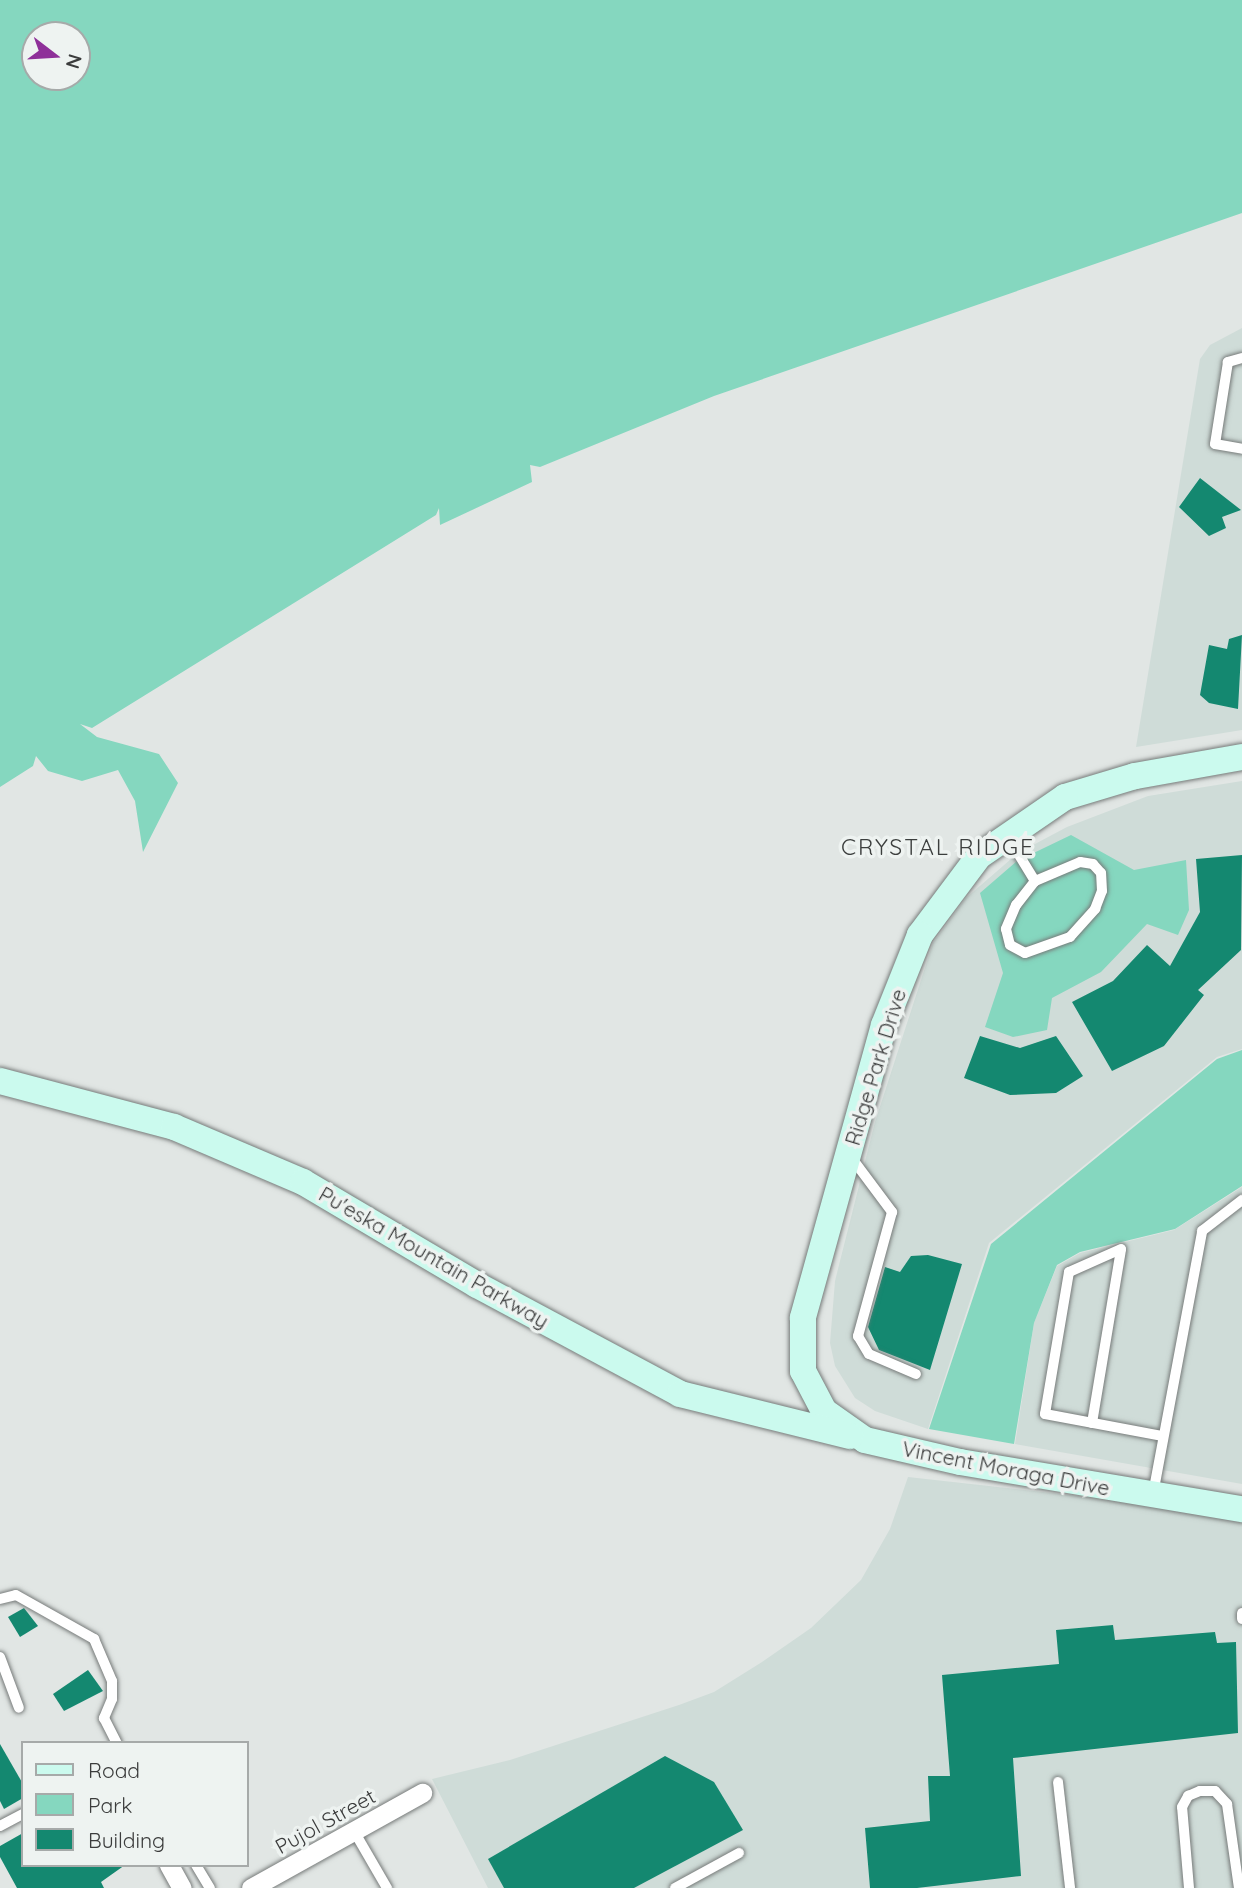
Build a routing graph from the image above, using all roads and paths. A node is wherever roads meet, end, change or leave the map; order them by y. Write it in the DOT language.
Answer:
graph roads {
  1 [pos="1242,358"];
  2 [pos="1242,449"];
  3 [pos="1242,757"];
  4 [pos="1008,836"];
  5 [pos="1035,881"];
  6 [pos="0,1081"];
  7 [pos="849,1153"];
  8 [pos="1242,1200"];
  9 [pos="803,1371"];
  10 [pos="916,1374"];
  11 [pos="1092,1423"];
  12 [pos="1163,1436"];
  13 [pos="865,1440"];
  14 [pos="1152,1494"];
  15 [pos="1242,1509"];
  16 [pos="0,1599"];
  17 [pos="1242,1613"];
  18 [pos="1242,1619"];
  19 [pos="0,1657"];
  20 [pos="19,1708"];
  21 [pos="116,1741"];
  22 [pos="1058,1782"];
  23 [pos="422,1793"];
  24 [pos="21,1815"];
  25 [pos="0,1826"];
  26 [pos="354,1831"];
  27 [pos="739,1853"];
  28 [pos="197,1867"];
  29 [pos="210,1888"];
  30 [pos="251,1888"];
  31 [pos="387,1888"];
  32 [pos="675,1888"];
  33 [pos="1070,1888"];
  34 [pos="1189,1888"];
  35 [pos="1239,1888"];
  1 -- 2 [label="lane"];
  3 -- 4 [label="street, Ridge Park Drive"];
  4 -- 5 [label="lane"];
  4 -- 7 [label="street, Ridge Park Drive"];
  5 -- 5 [label="lane"];
  6 -- 13 [label="street, Pu'eska Mountain Parkway"];
  7 -- 9 [label="street, Ridge Park Drive"];
  7 -- 10 [label="lane"];
  8 -- 12 [label="lane"];
  9 -- 13 [label="street, Vincent Moraga Drive"];
  11 -- 11 [label="lane"];
  11 -- 12 [label="lane"];
  12 -- 14 [label="lane"];
  13 -- 14 [label="street, Vincent Moraga Drive"];
  14 -- 15 [label="street, Vincent Moraga Drive"];
  16 -- 21 [label="lane"];
  17 -- 18 [label="lane"];
  19 -- 20 [label="lane"];
  22 -- 33 [label="lane"];
  23 -- 26 [label="street, Pujol Street"];
  24 -- 25 [label="lane"];
  26 -- 30 [label="street, Pujol Street"];
  26 -- 31 [label="lane"];
  27 -- 32 [label="lane"];
  28 -- 29 [label="lane"];
  34 -- 35 [label="lane"];
}
